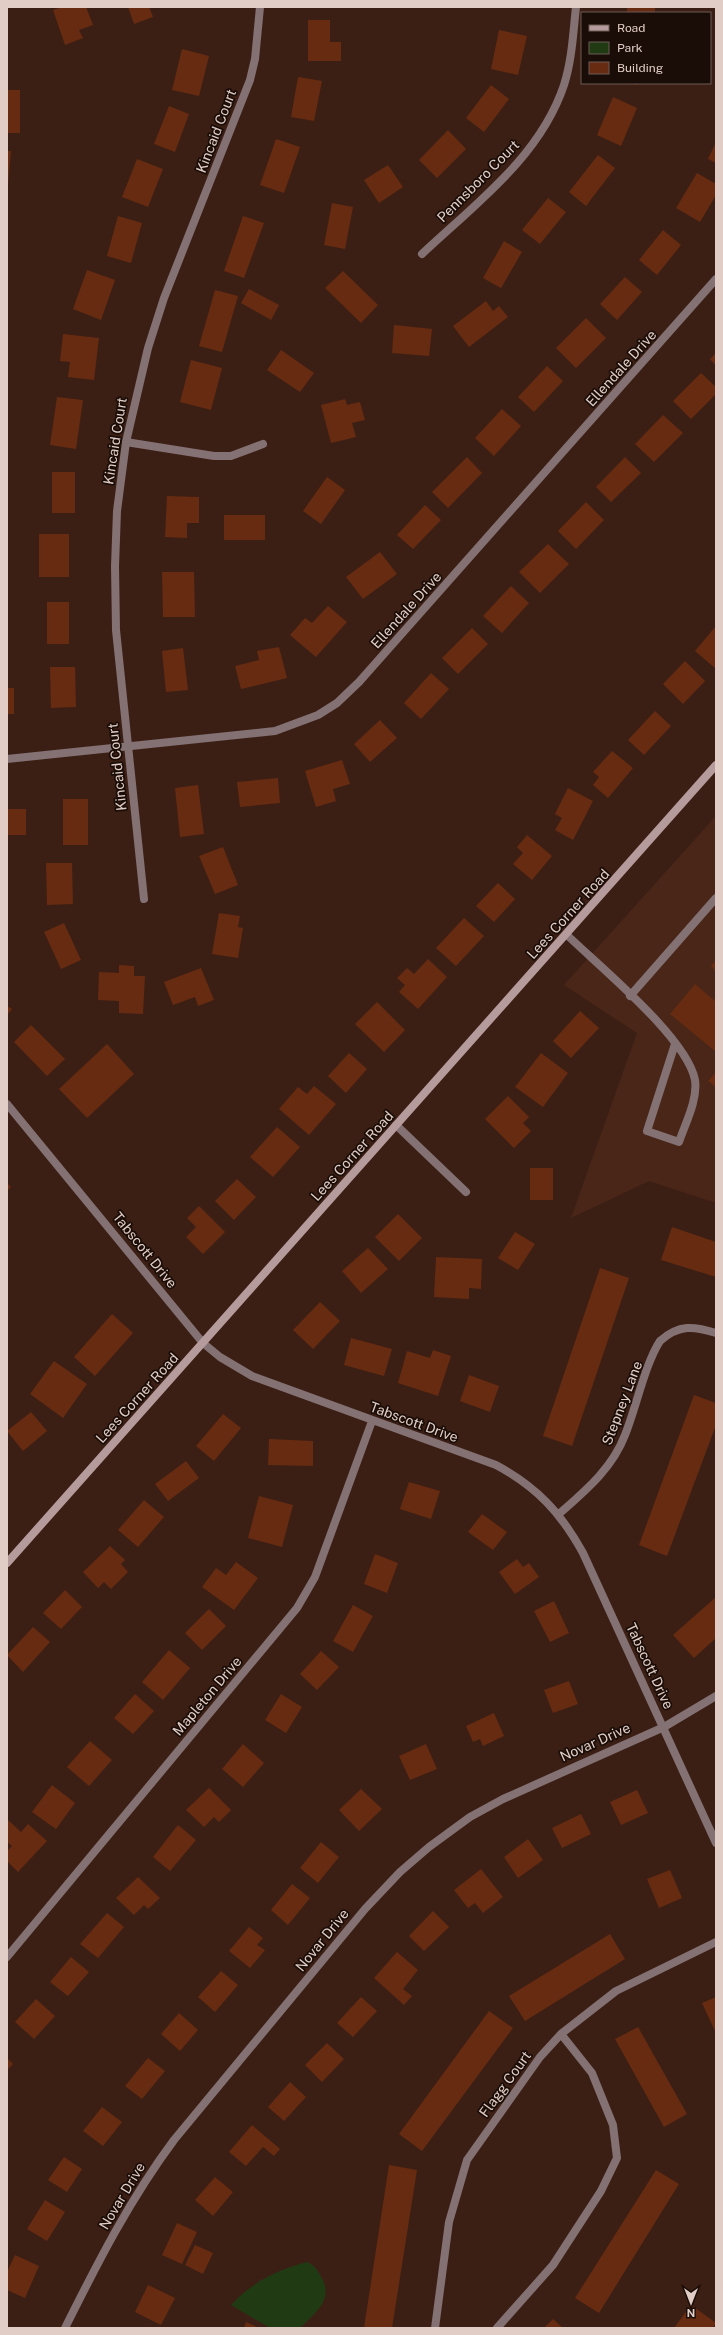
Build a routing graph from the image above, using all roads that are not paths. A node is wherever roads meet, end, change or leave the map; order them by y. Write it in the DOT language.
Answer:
graph roads {
  1 [pos="260,7"];
  2 [pos="576,7"];
  3 [pos="422,254"];
  4 [pos="716,279"];
  5 [pos="126,442"];
  6 [pos="263,444"];
  7 [pos="128,747"];
  8 [pos="7,759"];
  9 [pos="716,765"];
  10 [pos="716,898"];
  11 [pos="144,899"];
  12 [pos="567,935"];
  13 [pos="630,996"];
  14 [pos="676,1044"];
  15 [pos="7,1104"];
  16 [pos="396,1125"];
  17 [pos="466,1192"];
  18 [pos="716,1333"];
  19 [pos="203,1343"];
  20 [pos="372,1421"];
  21 [pos="559,1514"];
  22 [pos="7,1563"];
  23 [pos="716,1696"];
  24 [pos="664,1727"];
  25 [pos="716,1843"];
  26 [pos="716,1942"];
  27 [pos="7,1957"];
  28 [pos="561,2034"];
  29 [pos="65,2328"];
  30 [pos="435,2328"];
  31 [pos="497,2328"];
  1 -- 5 [label="street, Kincaid Court"];
  2 -- 3 [label="street, Pennsboro Court"];
  4 -- 7 [label="street, Ellendale Drive"];
  5 -- 6 [label="street"];
  5 -- 7 [label="street, Kincaid Court"];
  7 -- 8 [label="street, Ellendale Drive"];
  7 -- 11 [label="street, Kincaid Court"];
  9 -- 12 [label="street, Lees Corner Road"];
  10 -- 13 [label="street"];
  12 -- 13 [label="street"];
  12 -- 16 [label="street, Lees Corner Road"];
  13 -- 14 [label="street"];
  14 -- 14 [label="street"];
  15 -- 19 [label="street, Tabscott Drive"];
  16 -- 17 [label="street"];
  16 -- 19 [label="street, Lees Corner Road"];
  18 -- 21 [label="street, Stepney Lane"];
  19 -- 20 [label="street, Tabscott Drive"];
  19 -- 22 [label="street, Lees Corner Road"];
  20 -- 21 [label="street, Tabscott Drive"];
  20 -- 27 [label="street, Mapleton Drive"];
  21 -- 24 [label="street, Tabscott Drive"];
  23 -- 24 [label="street, Novar Drive"];
  24 -- 25 [label="street, Tabscott Drive"];
  24 -- 29 [label="street, Novar Drive"];
  26 -- 28 [label="street, Flagg Court"];
  28 -- 30 [label="street, Flagg Court"];
  28 -- 31 [label="street"];
}
